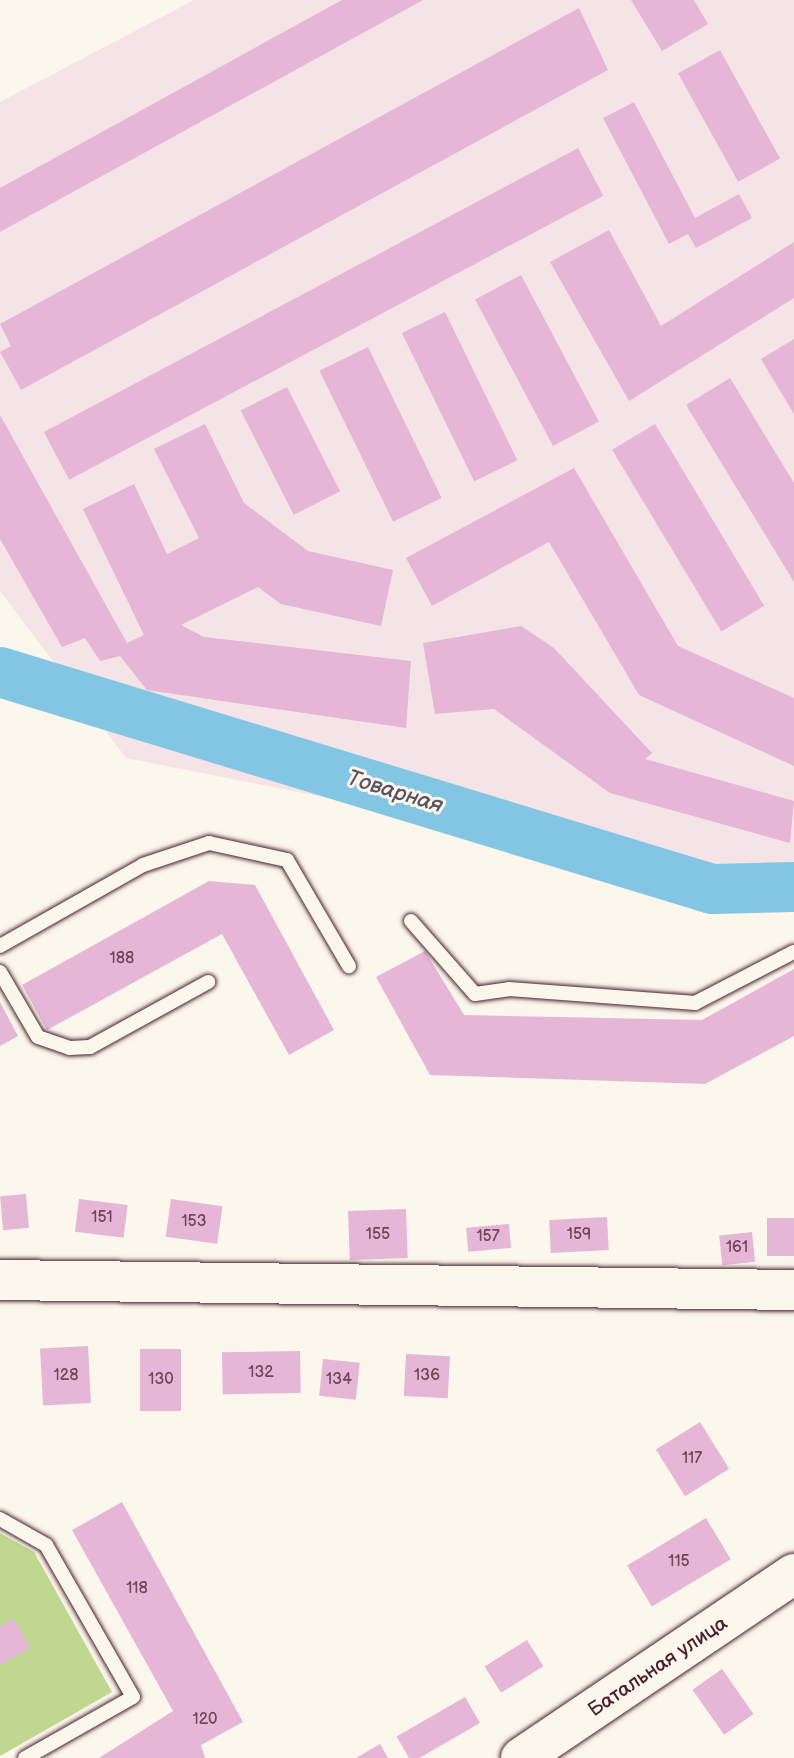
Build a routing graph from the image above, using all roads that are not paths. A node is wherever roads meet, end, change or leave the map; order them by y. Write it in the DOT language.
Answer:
graph roads {
  1 [pos="411,921"];
  2 [pos="0,946"];
  3 [pos="794,952"];
  4 [pos="349,966"];
  5 [pos="0,972"];
  6 [pos="208,982"];
  7 [pos="0,1280"];
  8 [pos="794,1290"];
  9 [pos="0,1519"];
  10 [pos="794,1574"];
  11 [pos="25,1758"];
  12 [pos="521,1758"];
  1 -- 3 [label="lane"];
  2 -- 4 [label="lane"];
  5 -- 6 [label="lane"];
  7 -- 8 [label="main road"];
  9 -- 11 [label="lane"];
  10 -- 12 [label="main road, Батальная улица"];
}
